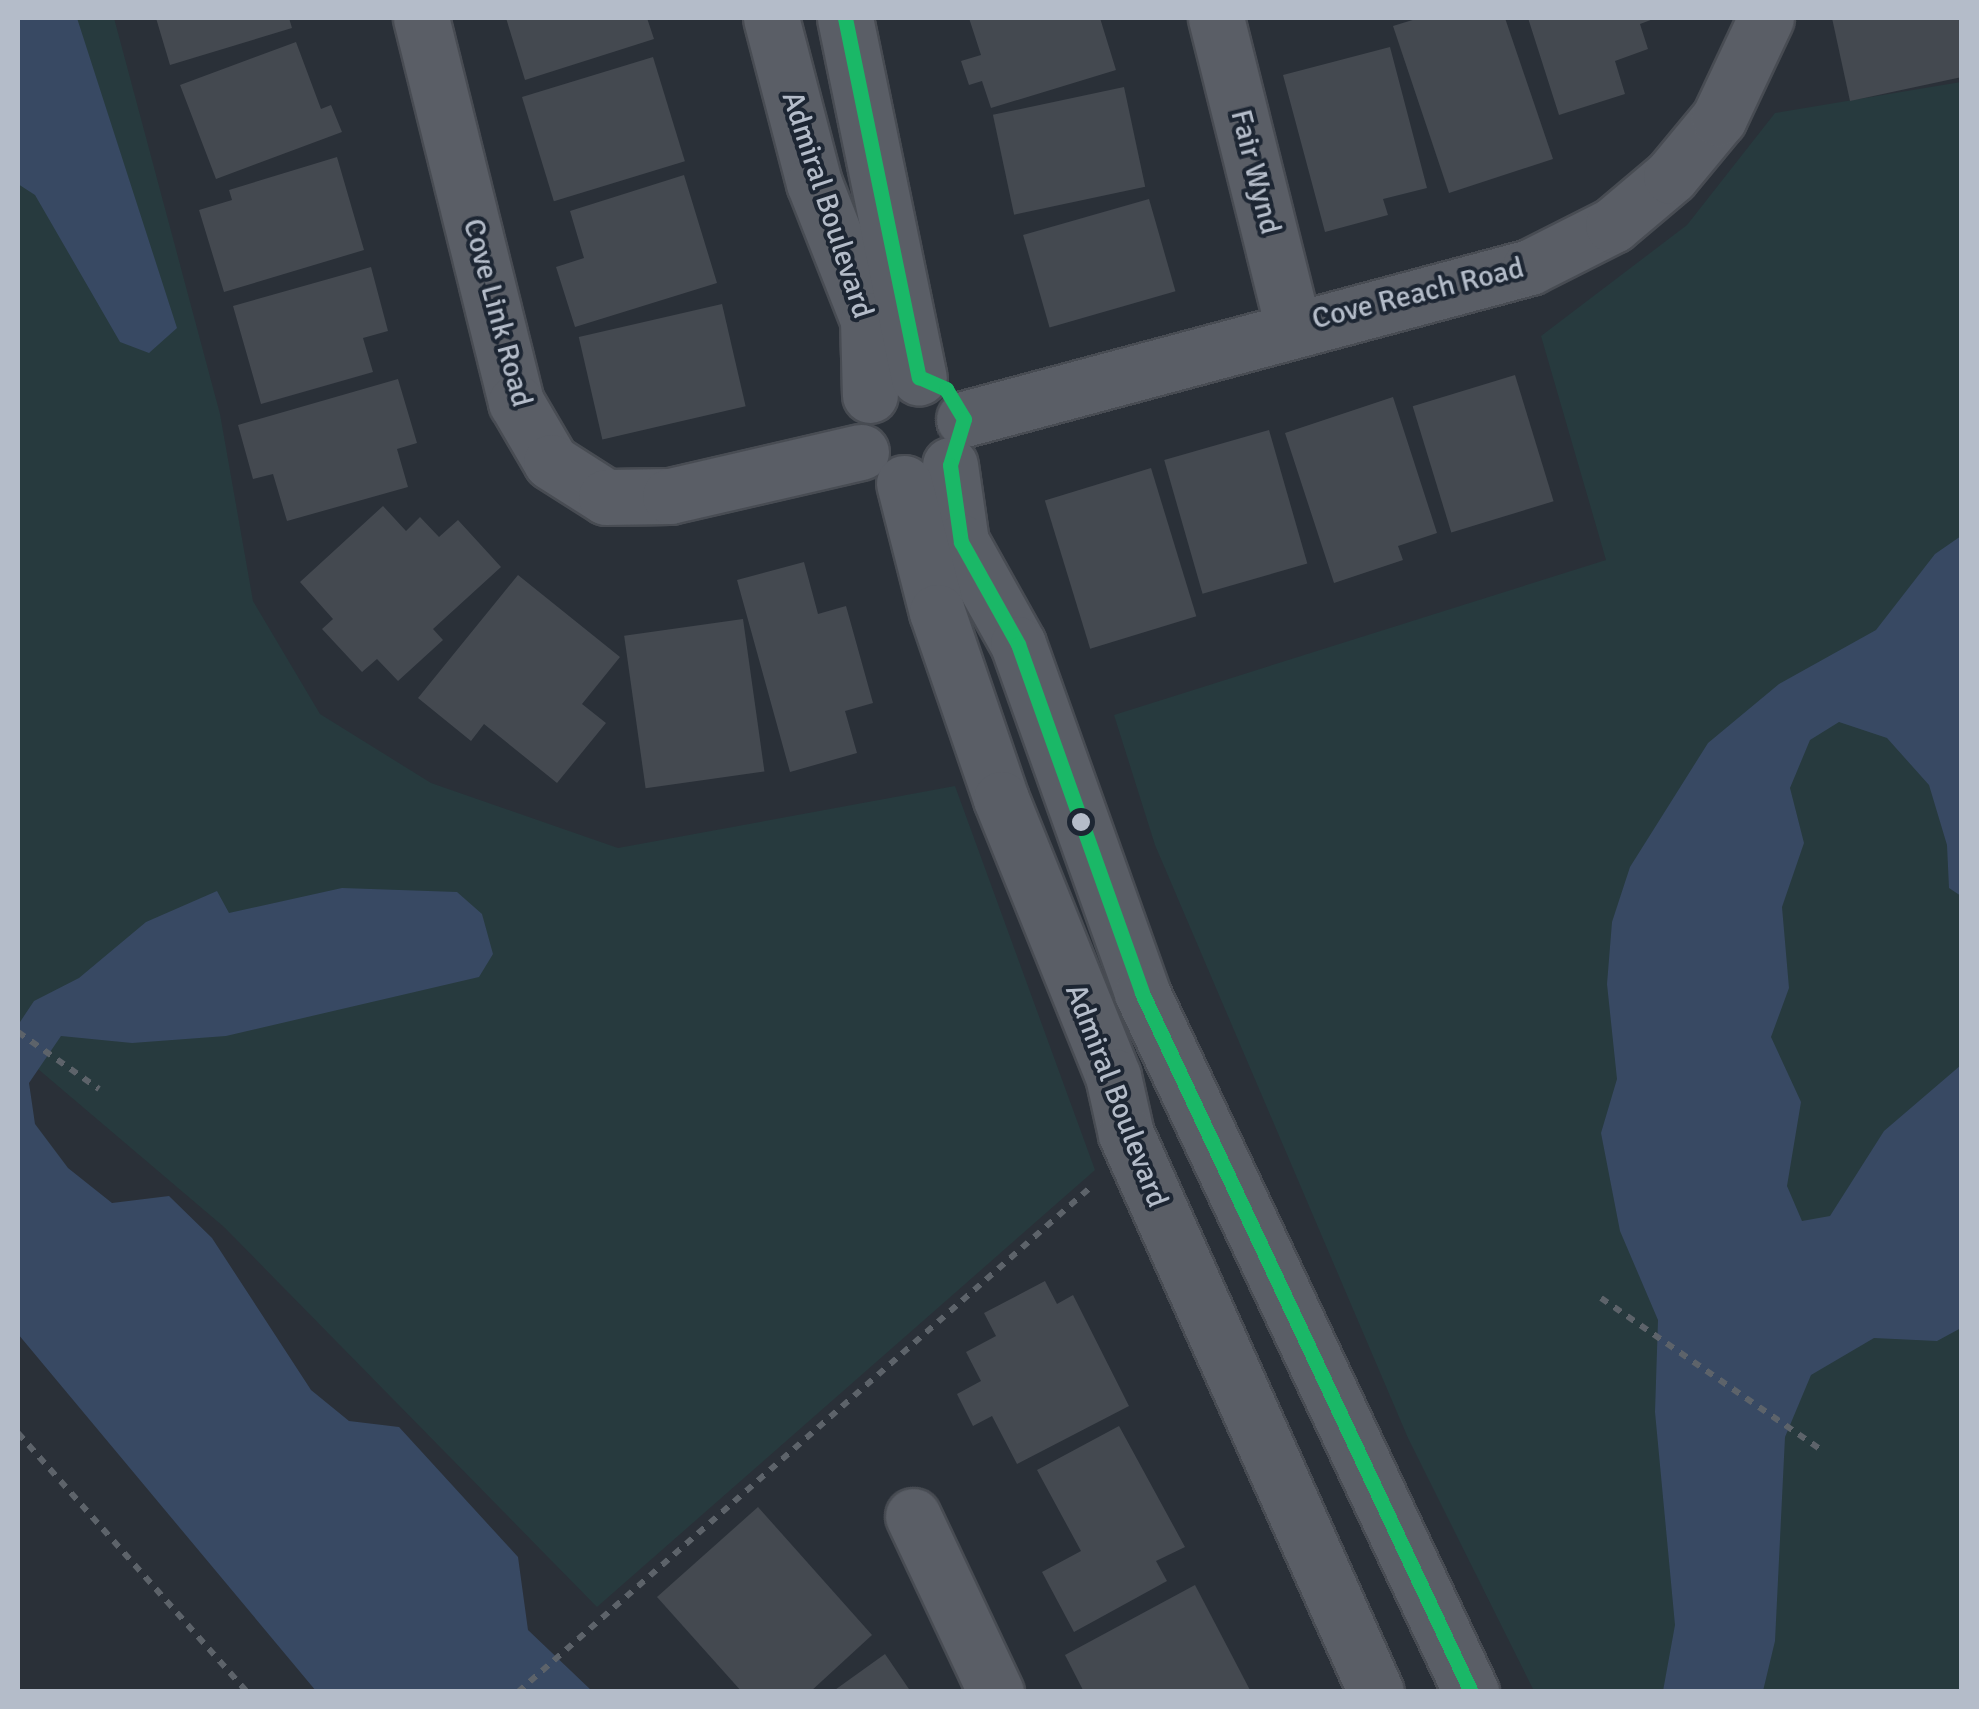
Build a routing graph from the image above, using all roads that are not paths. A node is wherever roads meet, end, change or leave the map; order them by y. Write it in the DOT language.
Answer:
graph roads {
  1 [pos="421,18"];
  2 [pos="770,18"];
  3 [pos="846,18"];
  4 [pos="1216,18"];
  5 [pos="1766,18"];
  6 [pos="1293,326"];
  7 [pos="894,386"];
  8 [pos="920,455"];
  9 [pos="913,1516"];
  10 [pos="1463,1689"];
  11 [pos="996,1692"];
  12 [pos="1376,1692"];
  1 -- 8 [label="street, Cove Link Road"];
  2 -- 7 [label="street, Admiral Boulevard"];
  3 -- 7 [label="street, Admiral Boulevard"];
  4 -- 6 [label="street, Fair Wynd"];
  5 -- 6 [label="street, Cove Reach Road"];
  6 -- 8 [label="street, Cove Reach Road"];
  7 -- 8 [label="street"];
  7 -- 8 [label="street"];
  8 -- 10 [label="street, Admiral Boulevard"];
  8 -- 12 [label="street, Admiral Boulevard"];
  9 -- 11 [label="street"];
}
